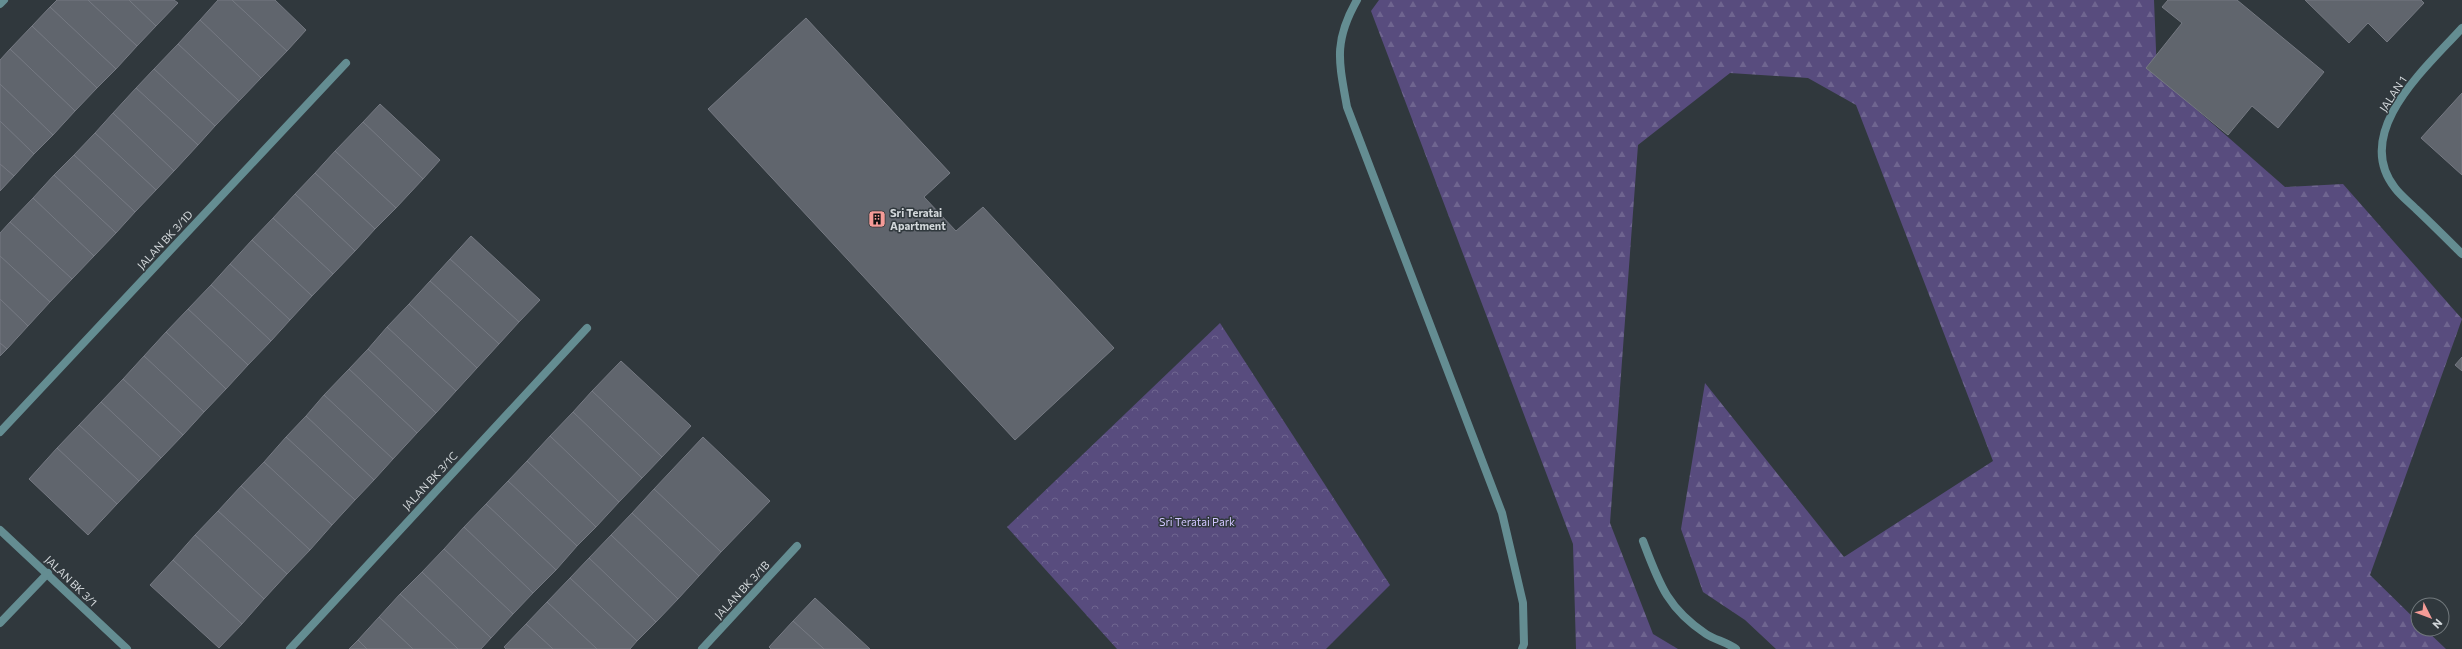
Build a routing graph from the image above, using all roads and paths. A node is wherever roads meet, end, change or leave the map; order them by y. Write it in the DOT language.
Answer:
graph roads {
  1 [pos="4,0"];
  2 [pos="1357,0"];
  3 [pos="0,4"];
  4 [pos="2462,28"];
  5 [pos="346,63"];
  6 [pos="2462,254"];
  7 [pos="587,328"];
  8 [pos="0,432"];
  9 [pos="0,530"];
  10 [pos="1643,541"];
  11 [pos="797,546"];
  12 [pos="48,573"];
  13 [pos="0,623"];
  14 [pos="127,649"];
  15 [pos="290,649"];
  16 [pos="702,649"];
  17 [pos="1522,649"];
  18 [pos="1736,649"];
  1 -- 3 [label="street"];
  2 -- 17 [label="street"];
  4 -- 6 [label="street, JALAN 1"];
  5 -- 8 [label="street, JALAN BK 3/1D"];
  7 -- 15 [label="street, JALAN BK 3/1C"];
  9 -- 12 [label="street, JALAN BK 3/1"];
  10 -- 18 [label="street"];
  11 -- 16 [label="street, JALAN BK 3/1B"];
  12 -- 13 [label="street"];
  12 -- 14 [label="street, JALAN BK 3/1"];
}
